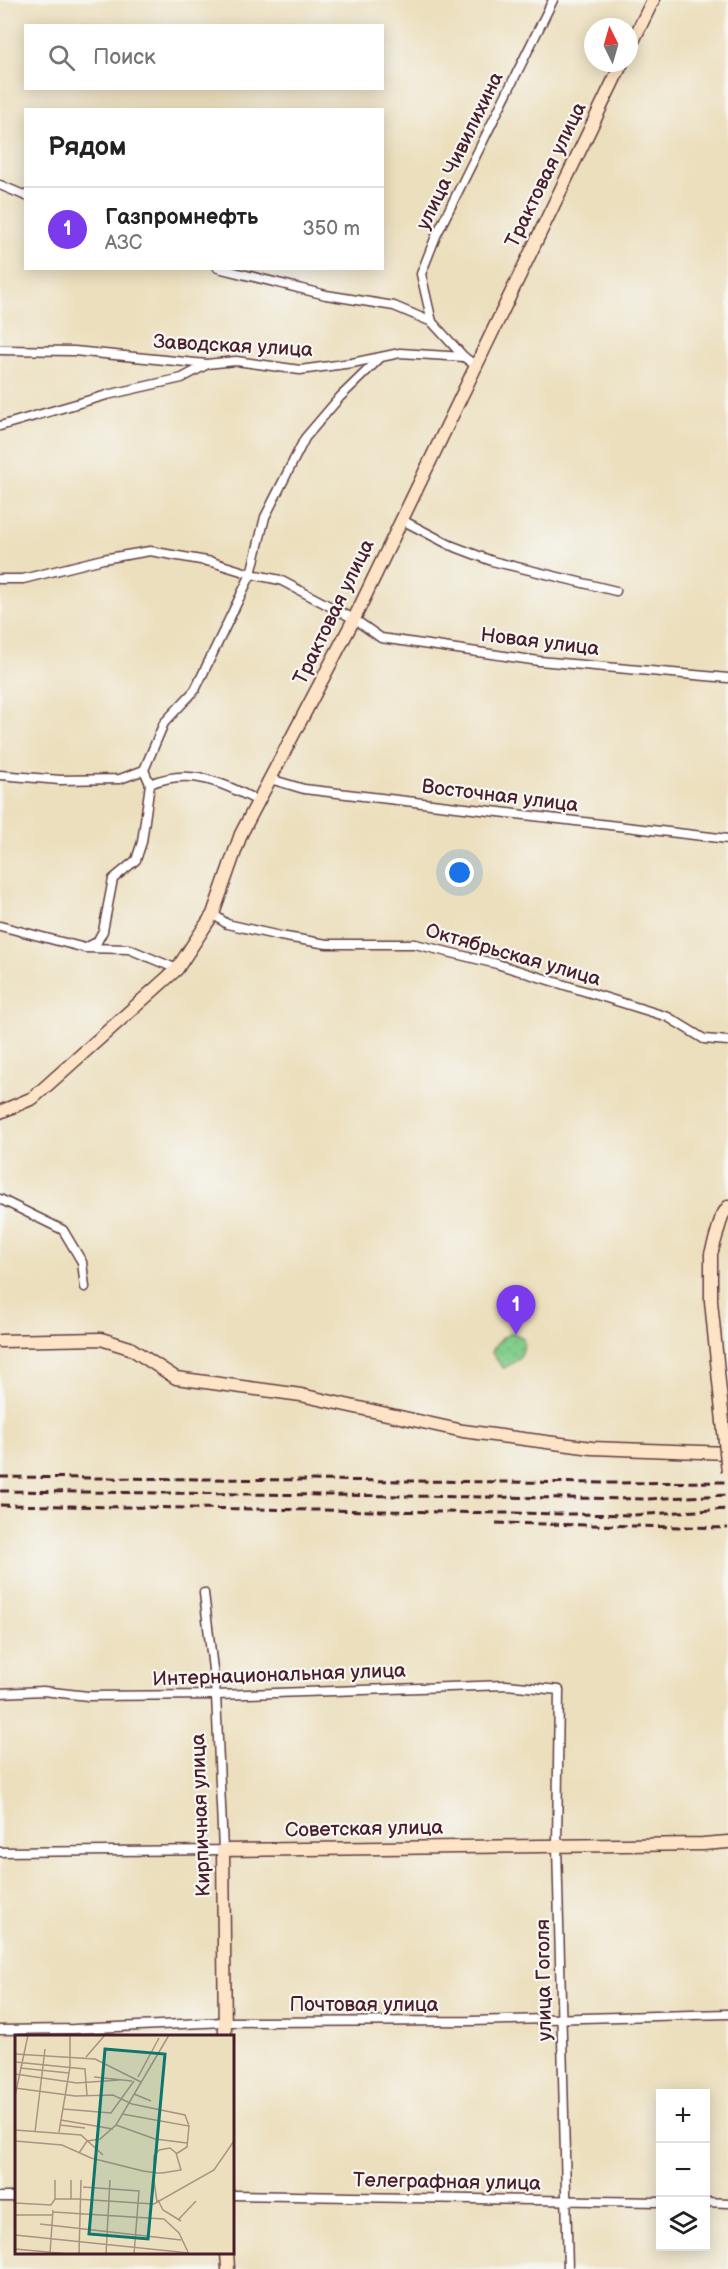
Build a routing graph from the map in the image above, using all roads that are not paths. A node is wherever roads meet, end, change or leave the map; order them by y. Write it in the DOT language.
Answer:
graph roads {
  1 [pos="553,0"];
  2 [pos="653,0"];
  3 [pos="638,31"];
  4 [pos="618,72"];
  5 [pos="0,185"];
  6 [pos="24,195"];
  7 [pos="226,270"];
  8 [pos="432,322"];
  9 [pos="0,350"];
  10 [pos="464,357"];
  11 [pos="380,358"];
  12 [pos="206,364"];
  13 [pos="475,365"];
  14 [pos="0,426"];
  15 [pos="402,520"];
  16 [pos="251,574"];
  17 [pos="0,579"];
  18 [pos="616,591"];
  19 [pos="354,619"];
  20 [pos="728,678"];
  21 [pos="144,770"];
  22 [pos="0,775"];
  23 [pos="270,779"];
  24 [pos="150,784"];
  25 [pos="258,801"];
  26 [pos="728,839"];
  27 [pos="213,914"];
  28 [pos="0,926"];
  29 [pos="85,948"];
  30 [pos="177,969"];
  31 [pos="728,1041"];
  32 [pos="0,1112"];
  33 [pos="0,1199"];
  34 [pos="728,1207"];
  35 [pos="85,1287"];
  36 [pos="0,1341"];
  37 [pos="728,1453"];
  38 [pos="728,1472"];
  39 [pos="204,1593"];
  40 [pos="559,1690"];
  41 [pos="0,1693"];
  42 [pos="216,1695"];
  43 [pos="728,1842"];
  44 [pos="557,1846"];
  45 [pos="223,1850"];
  46 [pos="0,1852"];
  47 [pos="728,2014"];
  48 [pos="561,2018"];
  49 [pos="225,2022"];
  50 [pos="0,2030"];
  51 [pos="225,2035"];
  52 [pos="234,2195"];
  53 [pos="567,2200"];
  54 [pos="656,2202"];
  55 [pos="710,2202"];
  56 [pos="728,2203"];
  57 [pos="227,2254"];
  58 [pos="228,2269"];
  59 [pos="568,2269"];
  1 -- 8 [label="street, улица Чивилихина"];
  2 -- 3 [label="street"];
  4 -- 13 [label="street, Трактовая улица"];
  5 -- 6 [label="street"];
  7 -- 8 [label="street"];
  8 -- 10 [label="street"];
  9 -- 12 [label="street, Заводская улица"];
  10 -- 11 [label="street, Заводская улица"];
  10 -- 13 [label="street"];
  11 -- 12 [label="street, Заводская улица"];
  11 -- 16 [label="street"];
  12 -- 14 [label="street"];
  13 -- 15 [label="street, Трактовая улица"];
  15 -- 18 [label="street"];
  15 -- 19 [label="street, Трактовая улица"];
  16 -- 17 [label="street, Новая улица"];
  16 -- 19 [label="street, Новая улица"];
  16 -- 21 [label="street"];
  19 -- 20 [label="street, Новая улица"];
  19 -- 23 [label="street, Трактовая улица"];
  21 -- 22 [label="street"];
  21 -- 24 [label="street"];
  23 -- 25 [label="street, Трактовая улица"];
  23 -- 26 [label="street, Восточная улица"];
  24 -- 25 [label="street"];
  24 -- 29 [label="street"];
  25 -- 27 [label="street, Трактовая улица"];
  27 -- 30 [label="street, Трактовая улица"];
  27 -- 31 [label="street, Октябрьская улица"];
  28 -- 29 [label="street"];
  29 -- 30 [label="street"];
  30 -- 32 [label="street, Трактовая улица"];
  33 -- 35 [label="street"];
  34 -- 38 [label="street, bridge"];
  36 -- 37 [label="street"];
  39 -- 42 [label="street, Кирпичная улица"];
  40 -- 42 [label="street, Интернациональная улица"];
  40 -- 44 [label="street, улица Гоголя"];
  41 -- 42 [label="street, Интернациональная улица"];
  42 -- 45 [label="street, Кирпичная улица"];
  43 -- 44 [label="street, Советская улица"];
  44 -- 45 [label="street, Советская улица"];
  44 -- 48 [label="street, улица Гоголя"];
  45 -- 46 [label="street, Советская улица"];
  45 -- 49 [label="street, Кирпичная улица"];
  47 -- 48 [label="street, Почтовая улица"];
  48 -- 49 [label="street, Почтовая улица"];
  48 -- 53 [label="street, улица Гоголя"];
  49 -- 50 [label="street, Почтовая улица"];
  49 -- 51 [label="street, Кирпичная улица"];
  52 -- 53 [label="street, Телеграфная улица"];
  53 -- 54 [label="street, Телеграфная улица"];
  53 -- 59 [label="street, улица Гоголя"];
  55 -- 56 [label="street"];
  57 -- 58 [label="street"];
}
